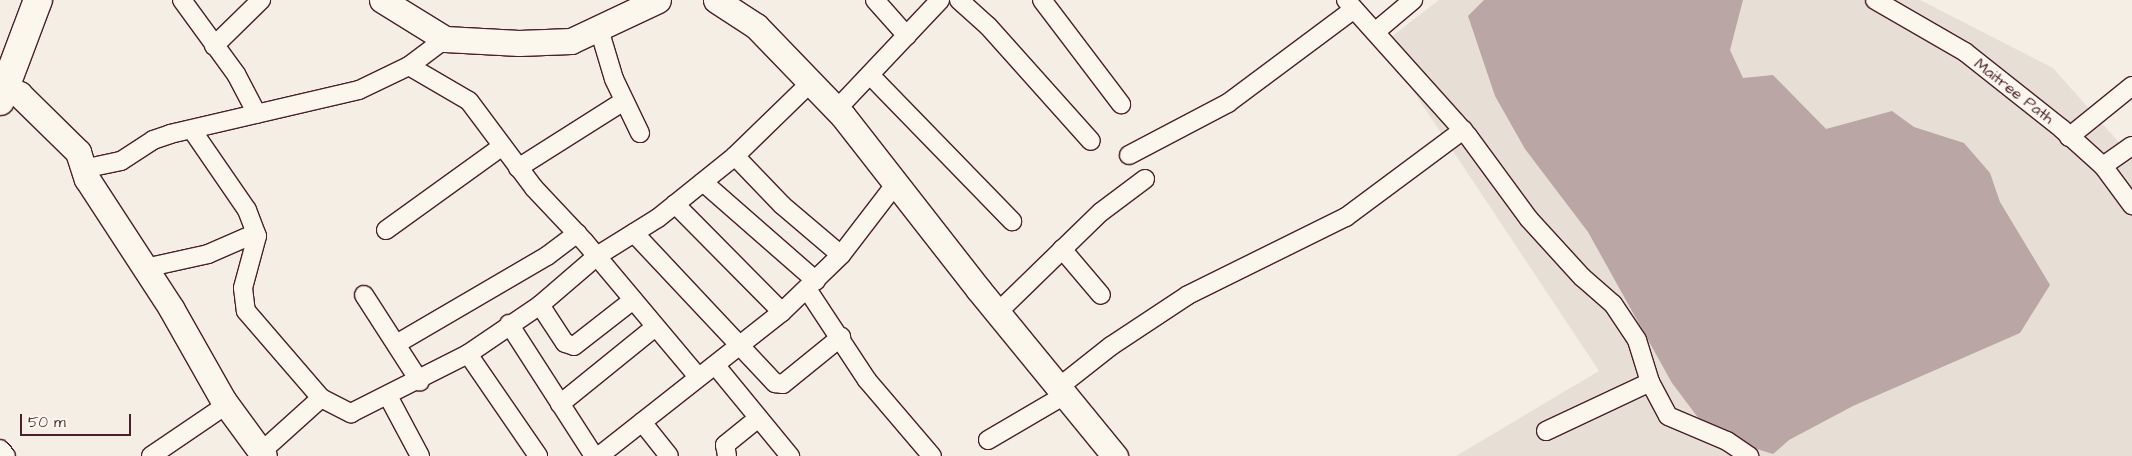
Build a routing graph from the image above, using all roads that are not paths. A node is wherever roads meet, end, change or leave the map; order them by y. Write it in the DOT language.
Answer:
graph roads {
  1 [pos="38,0"];
  2 [pos="182,0"];
  3 [pos="261,0"];
  4 [pos="382,0"];
  5 [pos="658,0"];
  6 [pos="716,0"];
  7 [pos="875,0"];
  8 [pos="940,0"];
  9 [pos="959,0"];
  10 [pos="1042,0"];
  11 [pos="1413,0"];
  12 [pos="1875,0"];
  13 [pos="1350,4"];
  14 [pos="598,29"];
  15 [pos="1375,32"];
  16 [pos="907,36"];
  17 [pos="445,39"];
  18 [pos="214,46"];
  19 [pos="409,66"];
  20 [pos="870,75"];
  21 [pos="811,82"];
  22 [pos="2132,86"];
  23 [pos="3,88"];
  24 [pos="624,101"];
  25 [pos="1121,104"];
  26 [pos="837,109"];
  27 [pos="258,114"];
  28 [pos="192,130"];
  29 [pos="1463,130"];
  30 [pos="640,133"];
  31 [pos="2069,137"];
  32 [pos="1091,141"];
  33 [pos="2132,146"];
  34 [pos="500,147"];
  35 [pos="1129,155"];
  36 [pos="735,156"];
  37 [pos="2103,166"];
  38 [pos="518,168"];
  39 [pos="83,169"];
  40 [pos="1145,180"];
  41 [pos="703,182"];
  42 [pos="897,182"];
  43 [pos="675,204"];
  44 [pos="2132,205"];
  45 [pos="1012,221"];
  46 [pos="386,230"];
  47 [pos="256,233"];
  48 [pos="576,233"];
  49 [pos="634,233"];
  50 [pos="1062,249"];
  51 [pos="841,255"];
  52 [pos="597,256"];
  53 [pos="145,268"];
  54 [pos="811,285"];
  55 [pos="364,294"];
  56 [pos="1101,295"];
  57 [pos="633,300"];
  58 [pos="540,305"];
  59 [pos="782,312"];
  60 [pos="997,313"];
  61 [pos="510,324"];
  62 [pos="655,327"];
  63 [pos="841,337"];
  64 [pos="398,343"];
  65 [pos="739,347"];
  66 [pos="468,354"];
  67 [pos="716,366"];
  68 [pos="698,378"];
  69 [pos="420,382"];
  70 [pos="1650,382"];
  71 [pos="1062,391"];
  72 [pos="388,396"];
  73 [pos="321,398"];
  74 [pos="560,404"];
  75 [pos="226,405"];
  76 [pos="757,419"];
  77 [pos="642,422"];
  78 [pos="1546,431"];
  79 [pos="988,440"];
  80 [pos="0,449"];
  81 [pos="262,454"];
  82 [pos="6,456"];
  83 [pos="151,456"];
  84 [pos="420,456"];
  85 [pos="538,456"];
  86 [pos="598,456"];
  87 [pos="669,456"];
  88 [pos="727,456"];
  89 [pos="790,456"];
  90 [pos="932,456"];
  91 [pos="1115,456"];
  92 [pos="1749,456"];
  1 -- 23 [label="main road"];
  2 -- 18 [label="street"];
  3 -- 18 [label="street"];
  4 -- 17 [label="street"];
  5 -- 14 [label="street"];
  6 -- 21 [label="street"];
  7 -- 16 [label="street"];
  8 -- 16 [label="street"];
  9 -- 32 [label="street"];
  10 -- 25 [label="street"];
  11 -- 15 [label="street"];
  12 -- 31 [label="street, Maitree Path"];
  13 -- 15 [label="street"];
  13 -- 35 [label="street"];
  14 -- 17 [label="street"];
  14 -- 24 [label="street"];
  15 -- 29 [label="street"];
  16 -- 20 [label="street"];
  17 -- 19 [label="street"];
  18 -- 27 [label="street"];
  19 -- 27 [label="street"];
  19 -- 34 [label="street"];
  20 -- 26 [label="street"];
  20 -- 45 [label="street"];
  21 -- 26 [label="street"];
  21 -- 36 [label="street"];
  22 -- 31 [label="street"];
  23 -- 39 [label="street"];
  24 -- 30 [label="street"];
  24 -- 38 [label="street"];
  26 -- 42 [label="street"];
  27 -- 28 [label="street"];
  28 -- 39 [label="street"];
  28 -- 47 [label="street"];
  29 -- 70 [label="street"];
  29 -- 71 [label="street"];
  31 -- 37 [label="street, Maitree Path"];
  33 -- 37 [label="street"];
  34 -- 38 [label="street"];
  34 -- 46 [label="street"];
  36 -- 41 [label="street"];
  36 -- 51 [label="street"];
  37 -- 44 [label="street, Maitree Path"];
  38 -- 48 [label="street"];
  39 -- 53 [label="street"];
  40 -- 50 [label="street"];
  41 -- 43 [label="street"];
  41 -- 54 [label="street"];
  42 -- 51 [label="street"];
  42 -- 60 [label="street"];
  43 -- 49 [label="street"];
  43 -- 59 [label="street"];
  47 -- 53 [label="street"];
  47 -- 73 [label="street"];
  48 -- 52 [label="street"];
  48 -- 64 [label="street"];
  49 -- 52 [label="street"];
  49 -- 65 [label="street"];
  50 -- 56 [label="street"];
  50 -- 60 [label="street"];
  51 -- 54 [label="street"];
  52 -- 57 [label="street"];
  52 -- 58 [label="street"];
  53 -- 75 [label="street"];
  54 -- 59 [label="street"];
  54 -- 63 [label="street"];
  55 -- 64 [label="street"];
  57 -- 58 [label="street"];
  57 -- 62 [label="street"];
  58 -- 61 [label="street"];
  59 -- 65 [label="street"];
  60 -- 71 [label="street"];
  61 -- 66 [label="street"];
  61 -- 74 [label="street"];
  62 -- 68 [label="street"];
  62 -- 74 [label="street"];
  63 -- 65 [label="street"];
  63 -- 90 [label="street"];
  64 -- 69 [label="street"];
  65 -- 67 [label="street"];
  66 -- 69 [label="street"];
  66 -- 85 [label="street"];
  67 -- 68 [label="street"];
  67 -- 76 [label="street"];
  68 -- 77 [label="street"];
  69 -- 72 [label="street"];
  70 -- 78 [label="street"];
  70 -- 92 [label="street"];
  71 -- 79 [label="street"];
  71 -- 91 [label="street"];
  72 -- 73 [label="street"];
  72 -- 84 [label="street"];
  73 -- 81 [label="street"];
  74 -- 86 [label="street"];
  75 -- 81 [label="street"];
  75 -- 83 [label="street"];
  76 -- 88 [label="street"];
  76 -- 89 [label="street"];
  77 -- 86 [label="street"];
  77 -- 87 [label="street"];
  80 -- 82 [label="street"];
}
